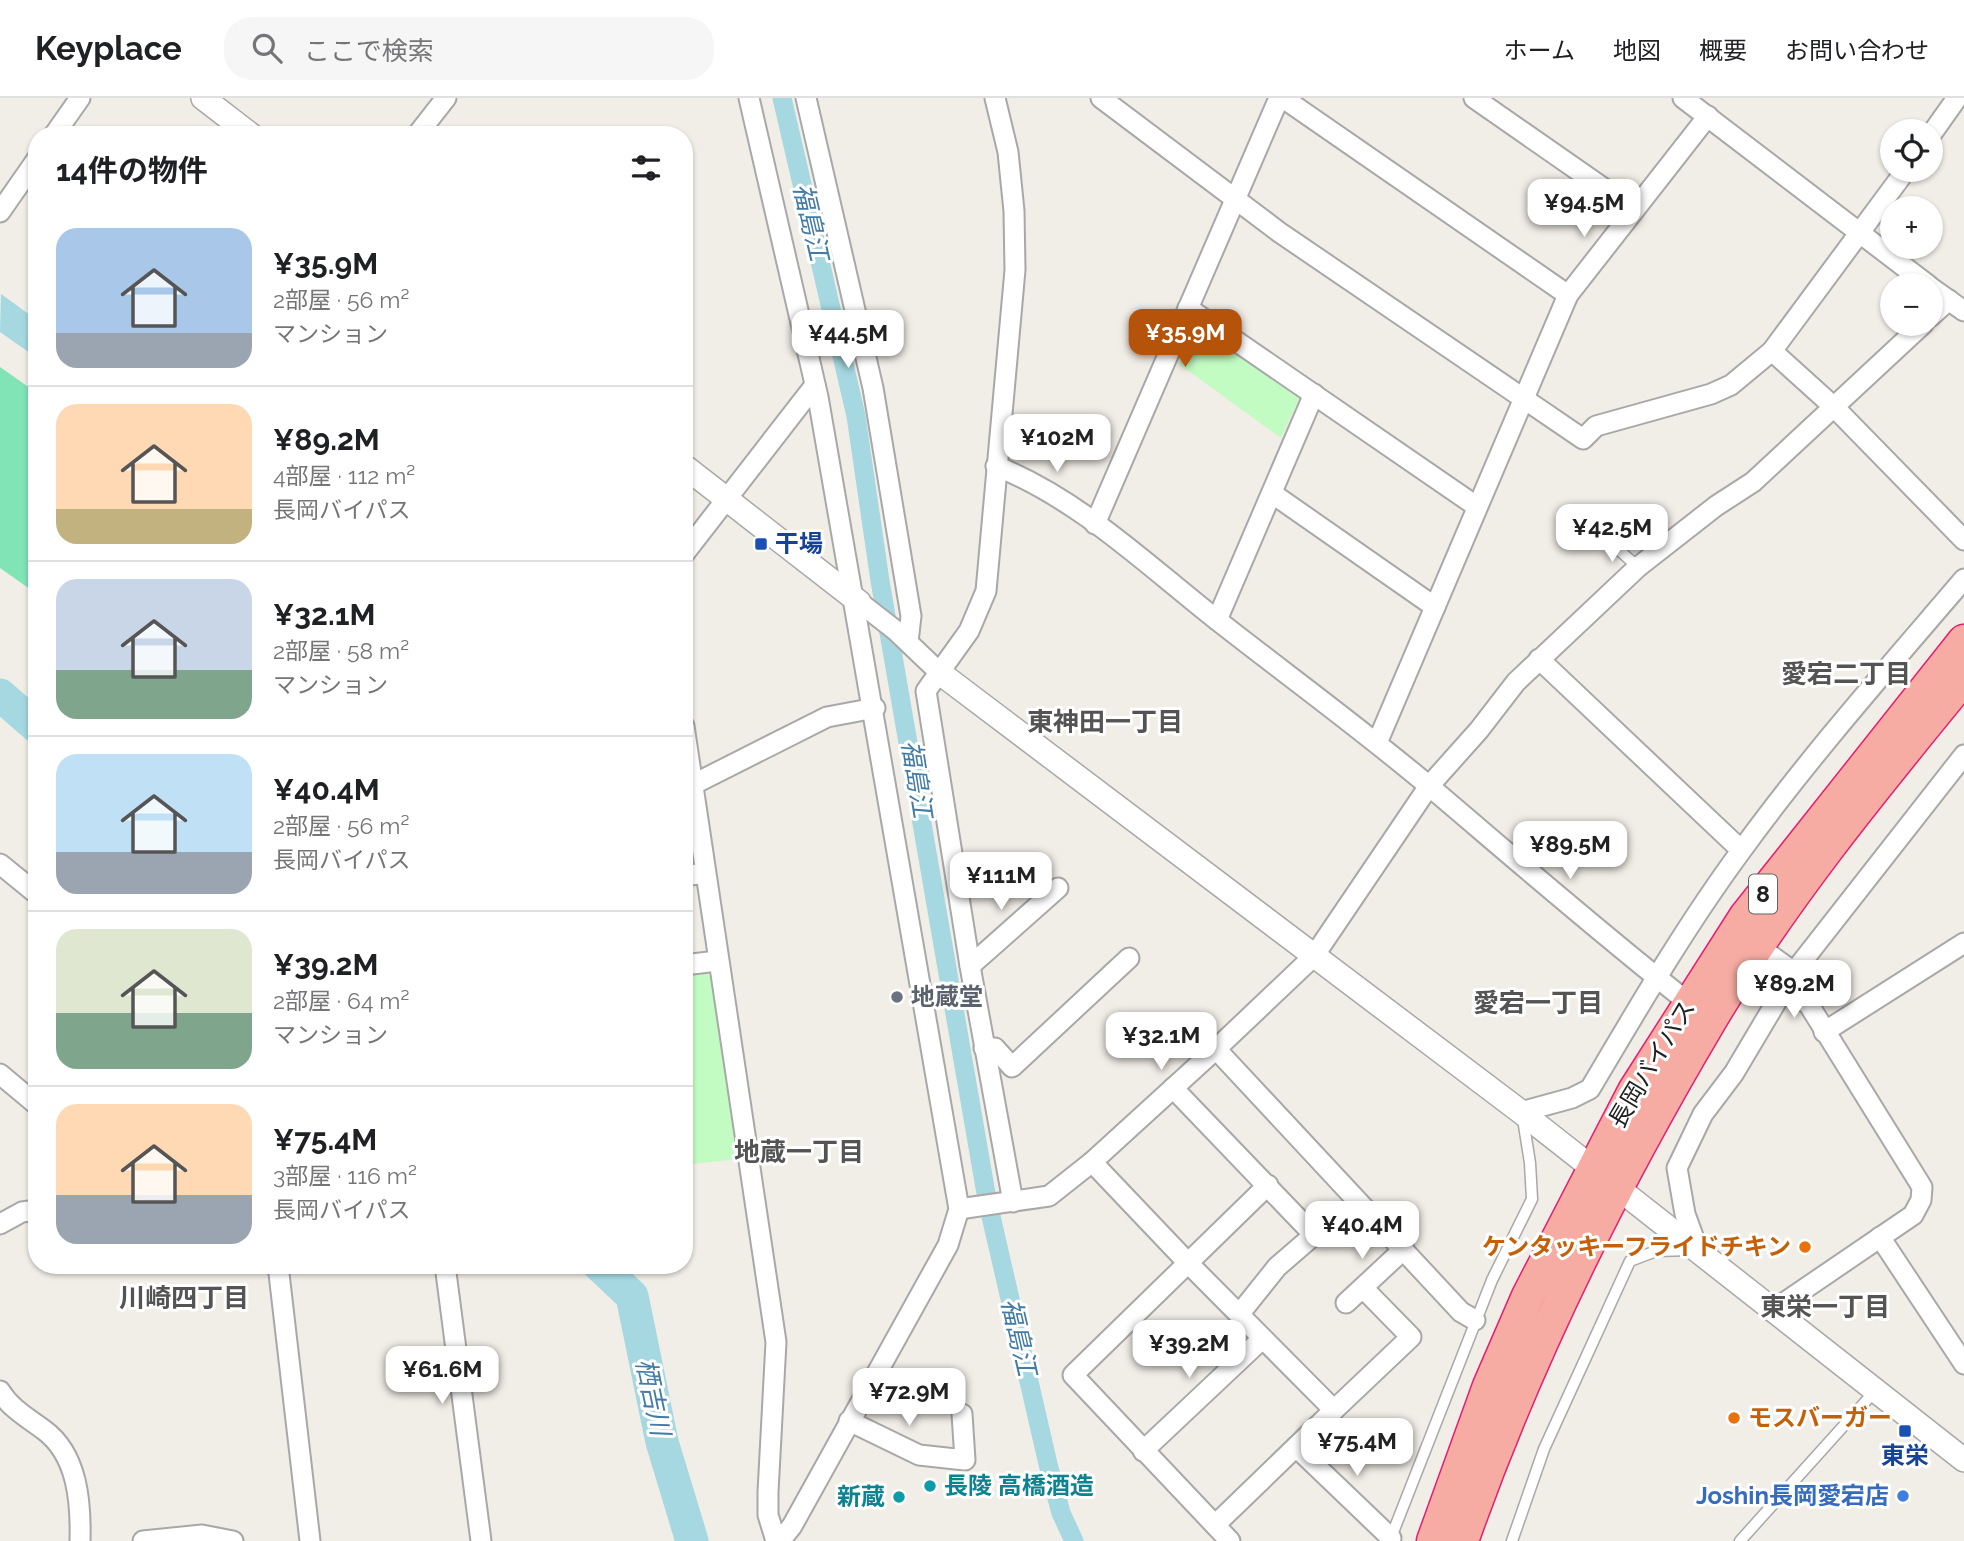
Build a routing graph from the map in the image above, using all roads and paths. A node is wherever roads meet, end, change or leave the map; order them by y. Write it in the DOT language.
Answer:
graph roads {
  1 [pos="80,98"];
  2 [pos="203,98"];
  3 [pos="446,98"];
  4 [pos="749,98"];
  5 [pos="806,98"];
  6 [pos="995,98"];
  7 [pos="1101,98"];
  8 [pos="1281,98"];
  9 [pos="1474,98"];
  10 [pos="1683,98"];
  11 [pos="1958,98"];
  12 [pos="1707,116"];
  13 [pos="1943,119"];
  14 [pos="60,126"];
  15 [pos="239,126"];
  16 [pos="424,126"];
  17 [pos="28,174"];
  18 [pos="1897,182"];
  19 [pos="1234,198"];
  20 [pos="1632,208"];
  21 [pos="0,212"];
  22 [pos="1860,233"];
  23 [pos="1912,273"];
  24 [pos="1567,295"];
  25 [pos="1188,308"];
  26 [pos="1910,336"];
  27 [pos="1772,351"];
  28 [pos="815,385"];
  29 [pos="1314,394"];
  30 [pos="1523,401"];
  31 [pos="1834,407"];
  32 [pos="996,466"];
  33 [pos="693,473"];
  34 [pos="1273,494"];
  35 [pos="728,499"];
  36 [pos="1476,506"];
  37 [pos="1095,524"];
  38 [pos="1594,528"];
  39 [pos="1964,541"];
  40 [pos="693,543"];
  41 [pos="1638,567"];
  42 [pos="1964,579"];
  43 [pos="855,599"];
  44 [pos="1435,607"];
  45 [pos="1217,620"];
  46 [pos="902,636"];
  47 [pos="1964,642"];
  48 [pos="1539,659"];
  49 [pos="940,673"];
  50 [pos="1964,678"];
  51 [pos="874,708"];
  52 [pos="1377,743"];
  53 [pos="1964,755"];
  54 [pos="693,783"];
  55 [pos="1429,786"];
  56 [pos="693,811"];
  57 [pos="1741,850"];
  58 [pos="0,863"];
  59 [pos="705,873"];
  60 [pos="693,875"];
  61 [pos="28,886"];
  62 [pos="1058,888"];
  63 [pos="1964,943"];
  64 [pos="1759,947"];
  65 [pos="1314,956"];
  66 [pos="1129,957"];
  67 [pos="717,961"];
  68 [pos="693,964"];
  69 [pos="970,967"];
  70 [pos="1657,977"];
  71 [pos="1790,980"];
  72 [pos="1689,1003"];
  73 [pos="1824,1032"];
  74 [pos="984,1048"];
  75 [pos="1216,1049"];
  76 [pos="0,1074"];
  77 [pos="1173,1088"];
  78 [pos="28,1097"];
  79 [pos="1521,1112"];
  80 [pos="1092,1162"];
  81 [pos="1592,1168"];
  82 [pos="1268,1185"];
  83 [pos="1617,1190"];
  84 [pos="1008,1203"];
  85 [pos="966,1209"];
  86 [pos="28,1211"];
  87 [pos="0,1224"];
  88 [pos="1880,1237"];
  89 [pos="1404,1249"];
  90 [pos="1698,1250"];
  91 [pos="1189,1264"];
  92 [pos="279,1274"];
  93 [pos="446,1274"];
  94 [pos="1363,1288"];
  95 [pos="1346,1303"];
  96 [pos="1772,1311"];
  97 [pos="1241,1312"];
  98 [pos="1475,1320"];
  99 [pos="1262,1339"];
  100 [pos="1964,1364"];
  101 [pos="1876,1390"];
  102 [pos="0,1391"];
  103 [pos="1334,1410"];
  104 [pos="962,1414"];
  105 [pos="849,1421"];
  106 [pos="1296,1447"];
  107 [pos="1143,1451"];
  108 [pos="1964,1460"];
  109 [pos="1214,1525"];
  110 [pos="1390,1540"];
  111 [pos="80,1541"];
  112 [pos="144,1541"];
  113 [pos="233,1541"];
  114 [pos="310,1541"];
  115 [pos="481,1541"];
  116 [pos="778,1541"];
  117 [pos="1230,1541"];
  118 [pos="1433,1541"];
  119 [pos="1462,1541"];
  120 [pos="1512,1541"];
  121 [pos="1740,1541"];
  1 -- 14 [label="street"];
  2 -- 15 [label="street"];
  3 -- 16 [label="street"];
  4 -- 28 [label="street"];
  5 -- 46 [label="street"];
  6 -- 32 [label="street"];
  7 -- 19 [label="street"];
  8 -- 19 [label="street"];
  8 -- 24 [label="street"];
  9 -- 20 [label="street"];
  10 -- 12 [label="street"];
  11 -- 13 [label="street"];
  12 -- 20 [label="street"];
  12 -- 22 [label="street"];
  17 -- 21 [label="street"];
  18 -- 22 [label="street"];
  19 -- 25 [label="street"];
  19 -- 30 [label="street"];
  20 -- 24 [label="street"];
  22 -- 23 [label="street"];
  22 -- 27 [label="street"];
  24 -- 30 [label="street"];
  25 -- 29 [label="street"];
  25 -- 37 [label="street"];
  26 -- 31 [label="street"];
  27 -- 30 [label="street"];
  27 -- 31 [label="street"];
  28 -- 35 [label="street"];
  28 -- 43 [label="street"];
  29 -- 34 [label="street"];
  29 -- 36 [label="street"];
  30 -- 36 [label="street"];
  31 -- 39 [label="street"];
  31 -- 41 [label="street"];
  32 -- 37 [label="street"];
  32 -- 49 [label="street"];
  33 -- 35 [label="street"];
  34 -- 44 [label="street"];
  34 -- 45 [label="street"];
  35 -- 40 [label="street"];
  35 -- 43 [label="street"];
  36 -- 44 [label="street"];
  37 -- 45 [label="street"];
  38 -- 41 [label="lane"];
  41 -- 48 [label="street"];
  42 -- 57 [label="street"];
  43 -- 46 [label="street"];
  43 -- 51 [label="street"];
  44 -- 52 [label="street"];
  45 -- 52 [label="street"];
  46 -- 49 [label="street"];
  47 -- 72 [label="highway, 長岡バイパス / 8"];
  48 -- 55 [label="street"];
  48 -- 57 [label="street"];
  49 -- 65 [label="street"];
  49 -- 69 [label="street"];
  50 -- 64 [label="highway, 長岡バイパス / 8"];
  51 -- 54 [label="street"];
  51 -- 85 [label="street"];
  52 -- 55 [label="street"];
  53 -- 71 [label="street"];
  55 -- 65 [label="street"];
  55 -- 70 [label="street"];
  56 -- 59 [label="street"];
  57 -- 70 [label="street"];
  58 -- 61 [label="street"];
  59 -- 60 [label="street"];
  59 -- 67 [label="street"];
  62 -- 69 [label="street"];
  63 -- 73 [label="street"];
  64 -- 71 [label="street"];
  64 -- 83 [label="highway, 長岡バイパス / 8"];
  65 -- 75 [label="street"];
  65 -- 79 [label="street"];
  66 -- 74 [label="street"];
  67 -- 68 [label="street"];
  67 -- 116 [label="street"];
  69 -- 74 [label="street"];
  70 -- 72 [label="street"];
  70 -- 79 [label="street"];
  71 -- 73 [label="street"];
  71 -- 90 [label="street"];
  72 -- 81 [label="highway, 長岡バイパス / 8"];
  73 -- 88 [label="street"];
  74 -- 84 [label="street"];
  75 -- 77 [label="street"];
  75 -- 89 [label="street"];
  76 -- 78 [label="street"];
  77 -- 80 [label="street"];
  77 -- 82 [label="street"];
  79 -- 81 [label="street"];
  79 -- 98 [label="lane"];
  80 -- 84 [label="street"];
  80 -- 91 [label="street"];
  81 -- 83 [label="street"];
  81 -- 118 [label="highway, 長岡バイパス / 8"];
  82 -- 91 [label="street"];
  82 -- 97 [label="street"];
  83 -- 90 [label="street"];
  83 -- 119 [label="highway, 長岡バイパス / 8"];
  84 -- 85 [label="street"];
  85 -- 105 [label="street"];
  86 -- 87 [label="street"];
  88 -- 96 [label="street"];
  88 -- 100 [label="street"];
  89 -- 94 [label="street"];
  89 -- 98 [label="street"];
  90 -- 96 [label="street"];
  90 -- 120 [label="lane"];
  91 -- 97 [label="street"];
  91 -- 107 [label="street"];
  92 -- 114 [label="street"];
  93 -- 115 [label="street"];
  94 -- 95 [label="street"];
  94 -- 103 [label="street"];
  96 -- 101 [label="street"];
  97 -- 99 [label="street"];
  98 -- 110 [label="lane"];
  99 -- 103 [label="street"];
  99 -- 107 [label="street"];
  101 -- 108 [label="street"];
  101 -- 121 [label="lane"];
  102 -- 111 [label="street"];
  103 -- 106 [label="street"];
  104 -- 105 [label="street"];
  105 -- 116 [label="street"];
  106 -- 109 [label="street"];
  106 -- 110 [label="street"];
  107 -- 109 [label="street"];
  109 -- 117 [label="street"];
  112 -- 113 [label="street"];
}
